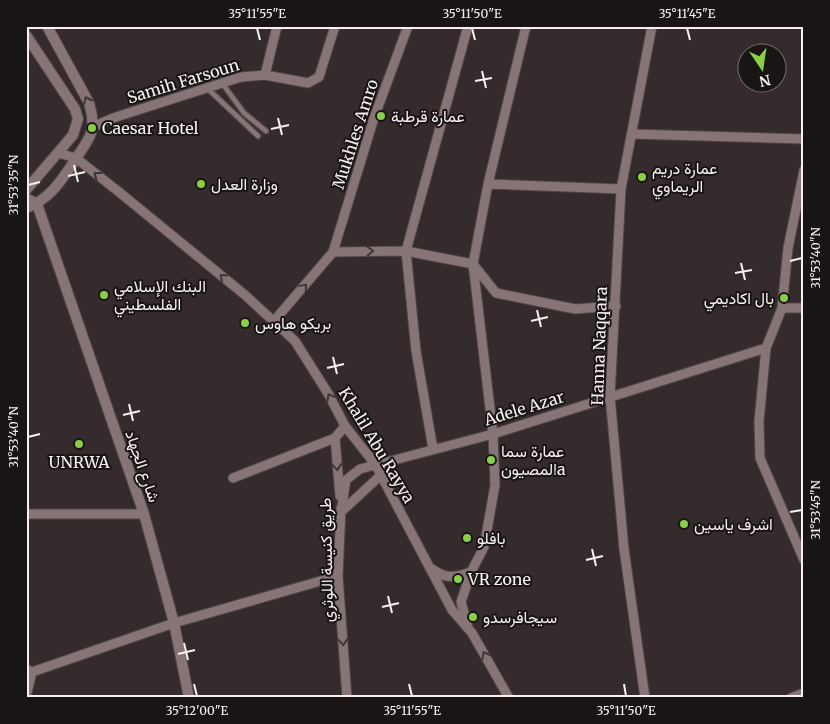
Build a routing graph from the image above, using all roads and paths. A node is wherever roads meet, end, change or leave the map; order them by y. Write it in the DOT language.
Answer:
graph roads {
  1 [pos="47,26"];
  2 [pos="277,26"];
  3 [pos="335,26"];
  4 [pos="408,26"];
  5 [pos="468,26"];
  6 [pos="526,26"];
  7 [pos="652,26"];
  8 [pos="26,35"];
  9 [pos="265,75"];
  10 [pos="222,83"];
  11 [pos="207,88"];
  12 [pos="92,127"];
  13 [pos="266,131"];
  14 [pos="632,134"];
  15 [pos="258,136"];
  16 [pos="804,139"];
  17 [pos="58,153"];
  18 [pos="76,158"];
  19 [pos="804,170"];
  20 [pos="488,184"];
  21 [pos="621,189"];
  22 [pos="26,190"];
  23 [pos="26,198"];
  24 [pos="38,204"];
  25 [pos="26,208"];
  26 [pos="406,250"];
  27 [pos="333,252"];
  28 [pos="473,264"];
  29 [pos="616,306"];
  30 [pos="782,308"];
  31 [pos="804,308"];
  32 [pos="274,322"];
  33 [pos="766,348"];
  34 [pos="610,396"];
  35 [pos="345,426"];
  36 [pos="492,434"];
  37 [pos="334,438"];
  38 [pos="433,449"];
  39 [pos="374,464"];
  40 [pos="380,476"];
  41 [pos="233,478"];
  42 [pos="341,512"];
  43 [pos="26,514"];
  44 [pos="144,514"];
  45 [pos="804,560"];
  46 [pos="430,568"];
  47 [pos="471,572"];
  48 [pos="338,576"];
  49 [pos="174,623"];
  50 [pos="468,628"];
  51 [pos="29,670"];
  52 [pos="26,697"];
  53 [pos="189,698"];
  54 [pos="347,698"];
  55 [pos="509,698"];
  56 [pos="645,698"];
  12 -- 1 [label="street, one-way"];
  2 -- 9 [label="street"];
  3 -- 9 [label="street, Samih Farsoun"];
  4 -- 27 [label="street, Mukhles Amro"];
  5 -- 26 [label="street"];
  6 -- 20 [label="street"];
  7 -- 14 [label="street, Hanna Naqqara"];
  8 -- 17 [label="street"];
  9 -- 10 [label="street, Samih Farsoun"];
  10 -- 11 [label="street, Samih Farsoun"];
  10 -- 13 [label="lane"];
  11 -- 12 [label="street, Samih Farsoun"];
  11 -- 15 [label="lane"];
  12 -- 18 [label="street"];
  14 -- 16 [label="street"];
  14 -- 21 [label="street, Hanna Naqqara"];
  17 -- 18 [label="street, Khalil Abu Rayya"];
  17 -- 22 [label="street"];
  18 -- 24 [label="street"];
  32 -- 18 [label="street, Khalil Abu Rayya, one-way"];
  19 -- 30 [label="street"];
  20 -- 21 [label="street"];
  20 -- 28 [label="street"];
  21 -- 29 [label="street, Hanna Naqqara"];
  23 -- 24 [label="street"];
  24 -- 25 [label="street"];
  24 -- 44 [label="street, شارع الجهاد"];
  27 -- 26 [label="street, one-way"];
  26 -- 28 [label="street"];
  26 -- 38 [label="street"];
  32 -- 27 [label="street, one-way"];
  28 -- 29 [label="street"];
  28 -- 36 [label="street"];
  29 -- 34 [label="street, Hanna Naqqara"];
  30 -- 31 [label="street"];
  30 -- 33 [label="street"];
  35 -- 32 [label="street, Khalil Abu Rayya, one-way"];
  33 -- 34 [label="street, Adele Azar"];
  33 -- 45 [label="street"];
  34 -- 36 [label="street, Adele Azar"];
  34 -- 56 [label="street, Hanna Naqqara"];
  35 -- 37 [label="street"];
  35 -- 39 [label="street, Khalil Abu Rayya"];
  36 -- 38 [label="street, Adele Azar"];
  36 -- 47 [label="street"];
  37 -- 41 [label="street"];
  37 -- 42 [label="street, طريق كنيسة اللوثري, one-way"];
  38 -- 39 [label="street, Adele Azar"];
  39 -- 40 [label="street, Khalil Abu Rayya"];
  39 -- 42 [label="street, Adele Azar"];
  40 -- 42 [label="street"];
  40 -- 46 [label="street, Khalil Abu Rayya"];
  42 -- 48 [label="street, طريق كنيسة اللوثري"];
  43 -- 44 [label="street"];
  44 -- 49 [label="street, شارع الجهاد"];
  46 -- 47 [label="street"];
  46 -- 50 [label="street, Khalil Abu Rayya"];
  47 -- 50 [label="street"];
  48 -- 49 [label="street"];
  48 -- 54 [label="street, طريق كنيسة اللوثري, one-way"];
  49 -- 51 [label="street"];
  49 -- 53 [label="street, شارع الجهاد"];
  55 -- 50 [label="street, Khalil Abu Rayya, one-way"];
  51 -- 52 [label="street"];
}
